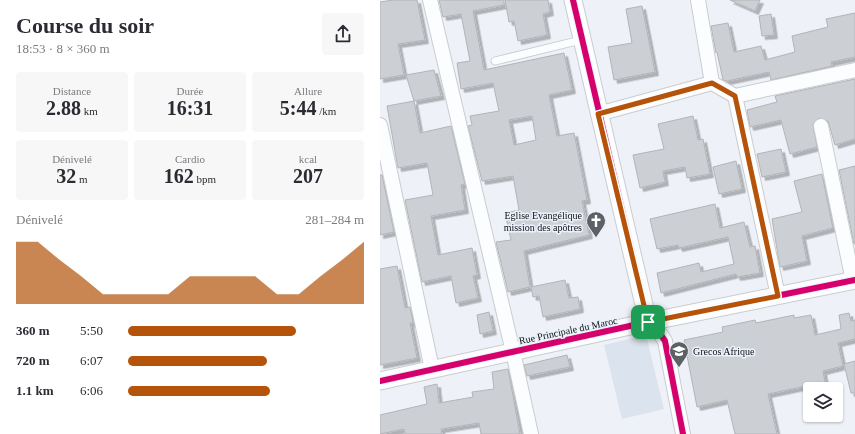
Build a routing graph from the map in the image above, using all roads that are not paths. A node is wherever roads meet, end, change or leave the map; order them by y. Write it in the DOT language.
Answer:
graph roads {
  1 [pos="430,0"];
  2 [pos="572,0"];
  3 [pos="698,0"];
  4 [pos="581,40"];
  5 [pos="495,61"];
  6 [pos="855,70"];
  7 [pos="712,83"];
  8 [pos="735,96"];
  9 [pos="598,114"];
  10 [pos="380,125"];
  11 [pos="821,126"];
  12 [pos="854,280"];
  13 [pos="778,296"];
  14 [pos="648,322"];
  15 [pos="513,352"];
  16 [pos="432,369"];
  17 [pos="380,381"];
  18 [pos="531,434"];
  19 [pos="683,434"];
  1 -- 15 [label="street"];
  2 -- 4 [label="street"];
  3 -- 7 [label="street"];
  4 -- 5 [label="lane"];
  4 -- 9 [label="street"];
  6 -- 8 [label="street"];
  7 -- 8 [label="street"];
  7 -- 9 [label="street"];
  8 -- 13 [label="street"];
  9 -- 14 [label="street"];
  10 -- 16 [label="street"];
  11 -- 12 [label="street"];
  12 -- 13 [label="street, Rue Principale du Maroc"];
  13 -- 14 [label="street, Rue Principale du Maroc"];
  14 -- 15 [label="street, Rue Principale du Maroc"];
  14 -- 19 [label="street"];
  15 -- 16 [label="street, Rue Principale du Maroc"];
  15 -- 18 [label="street"];
  16 -- 17 [label="street, Rue Principale du Maroc"];
}
